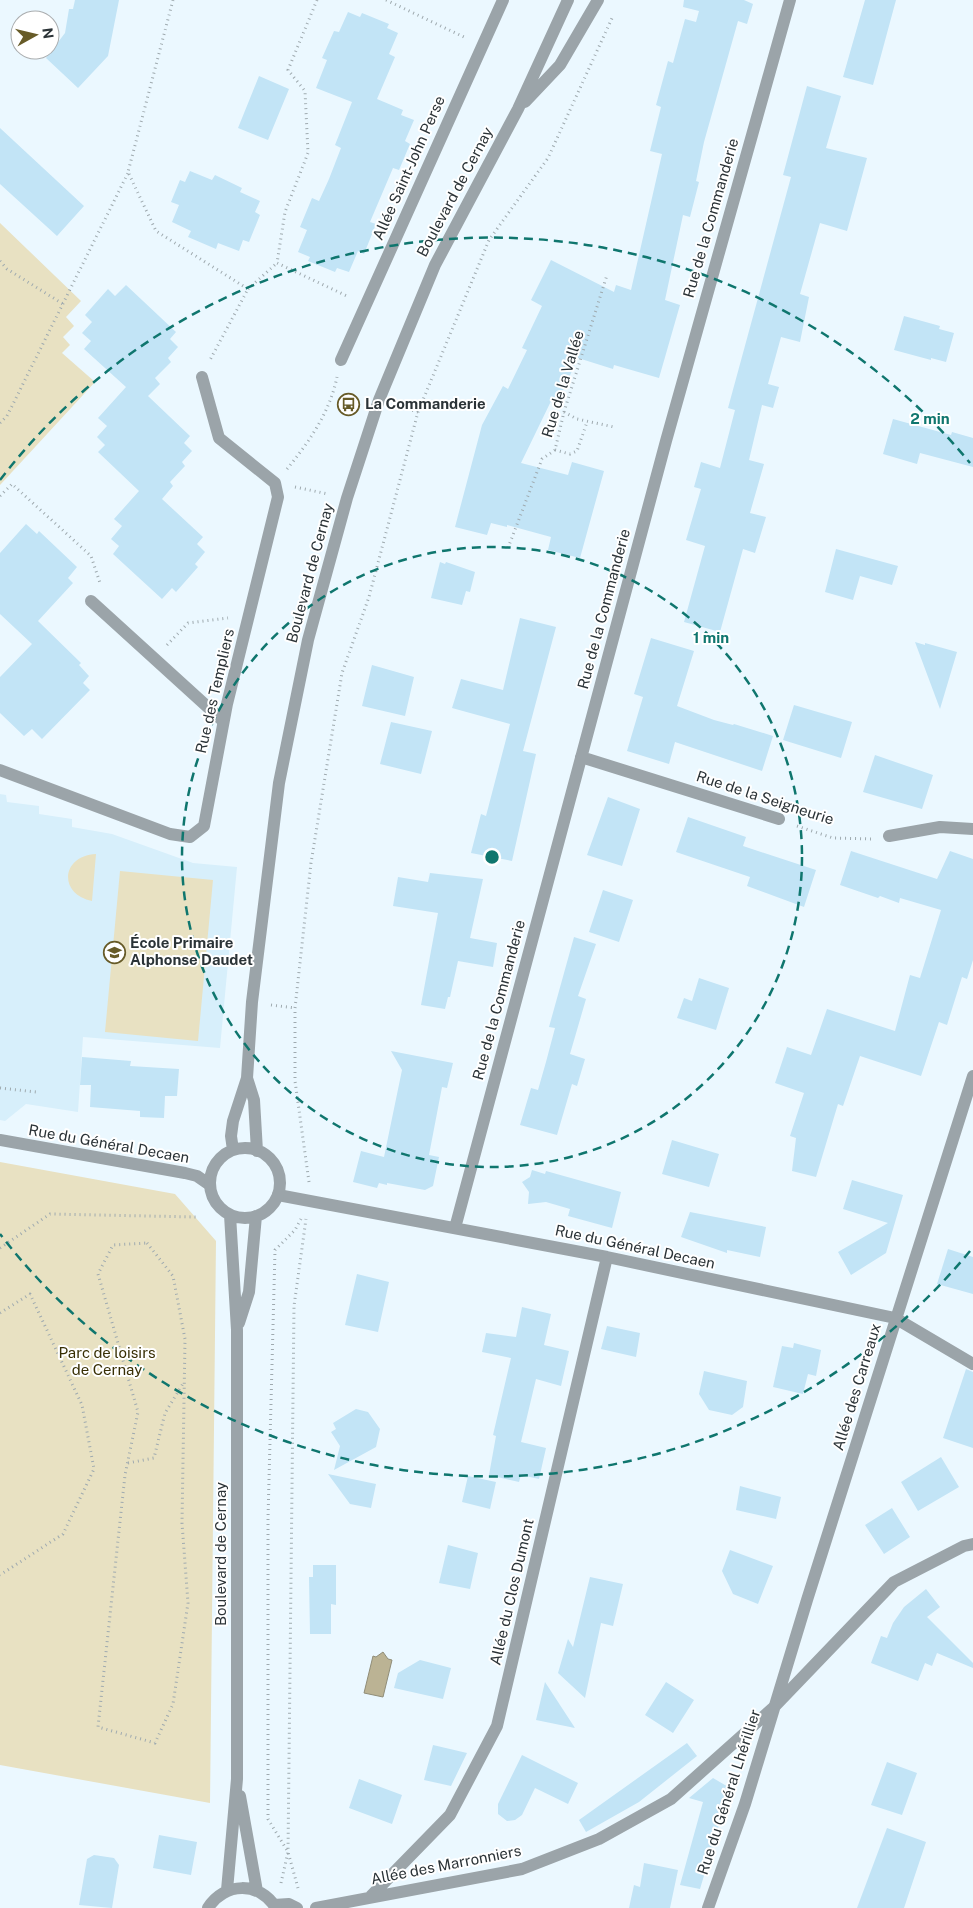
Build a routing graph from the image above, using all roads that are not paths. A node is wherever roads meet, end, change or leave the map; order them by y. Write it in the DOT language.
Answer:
graph roads {
  1 [pos="503,0"];
  2 [pos="568,0"];
  3 [pos="598,0"];
  4 [pos="790,0"];
  5 [pos="518,109"];
  6 [pos="342,360"];
  7 [pos="202,377"];
  8 [pos="91,601"];
  9 [pos="223,721"];
  10 [pos="581,757"];
  11 [pos="0,770"];
  12 [pos="779,820"];
  13 [pos="973,829"];
  14 [pos="888,836"];
  15 [pos="973,1076"];
  16 [pos="247,1078"];
  17 [pos="0,1140"];
  18 [pos="233,1150"];
  19 [pos="257,1151"];
  20 [pos="210,1185"];
  21 [pos="278,1195"];
  22 [pos="230,1215"];
  23 [pos="256,1216"];
  24 [pos="455,1228"];
  25 [pos="607,1257"];
  26 [pos="895,1318"];
  27 [pos="237,1330"];
  28 [pos="973,1364"];
  29 [pos="973,1544"];
  30 [pos="773,1708"];
  31 [pos="237,1779"];
  32 [pos="226,1890"];
  33 [pos="257,1891"];
  34 [pos="371,1896"];
  35 [pos="299,1902"];
  36 [pos="275,1907"];
  37 [pos="208,1908"];
  38 [pos="316,1908"];
  39 [pos="708,1908"];
  1 -- 6 [label="street, Allée Saint-John Perse"];
  2 -- 5 [label="street, Boulevard de Cernay"];
  3 -- 5 [label="street, Boulevard de Cernay"];
  4 -- 10 [label="street, Rue de la Commanderie"];
  5 -- 16 [label="street, Boulevard de Cernay"];
  7 -- 9 [label="street, Rue des Templiers"];
  8 -- 9 [label="street"];
  9 -- 11 [label="street, Rue des Templiers"];
  10 -- 12 [label="street, Rue de la Seigneurie"];
  10 -- 24 [label="street, Rue de la Commanderie"];
  13 -- 14 [label="street"];
  15 -- 26 [label="street, Allée des Carreaux"];
  16 -- 18 [label="street, Boulevard de Cernay"];
  16 -- 19 [label="street, Boulevard de Cernay"];
  17 -- 20 [label="street, Rue du Général Decaen"];
  18 -- 19 [label="street"];
  18 -- 20 [label="street"];
  19 -- 21 [label="street"];
  20 -- 22 [label="street"];
  21 -- 23 [label="street"];
  21 -- 24 [label="street, Rue du Général Decaen"];
  22 -- 23 [label="street"];
  22 -- 27 [label="street, Boulevard de Cernay"];
  23 -- 27 [label="street, Boulevard de Cernay"];
  24 -- 25 [label="street, Rue du Général Decaen"];
  25 -- 26 [label="street, Rue du Général Decaen"];
  25 -- 34 [label="street, Allée du Clos Dumont"];
  26 -- 28 [label="street, Rue du Général Decaen"];
  26 -- 30 [label="street, Allée des Carreaux"];
  27 -- 31 [label="street, Boulevard de Cernay"];
  29 -- 30 [label="street, Rue du Général Lhérillier"];
  30 -- 34 [label="street, Allée des Marronniers"];
  30 -- 39 [label="street, Rue du Général Lhérillier"];
  31 -- 32 [label="street, Boulevard de Cernay"];
  31 -- 33 [label="street, Boulevard de Cernay"];
  32 -- 33 [label="street"];
  32 -- 37 [label="street"];
  33 -- 36 [label="street"];
  34 -- 38 [label="street, Allée des Marronniers"];
  35 -- 36 [label="street"];
}
